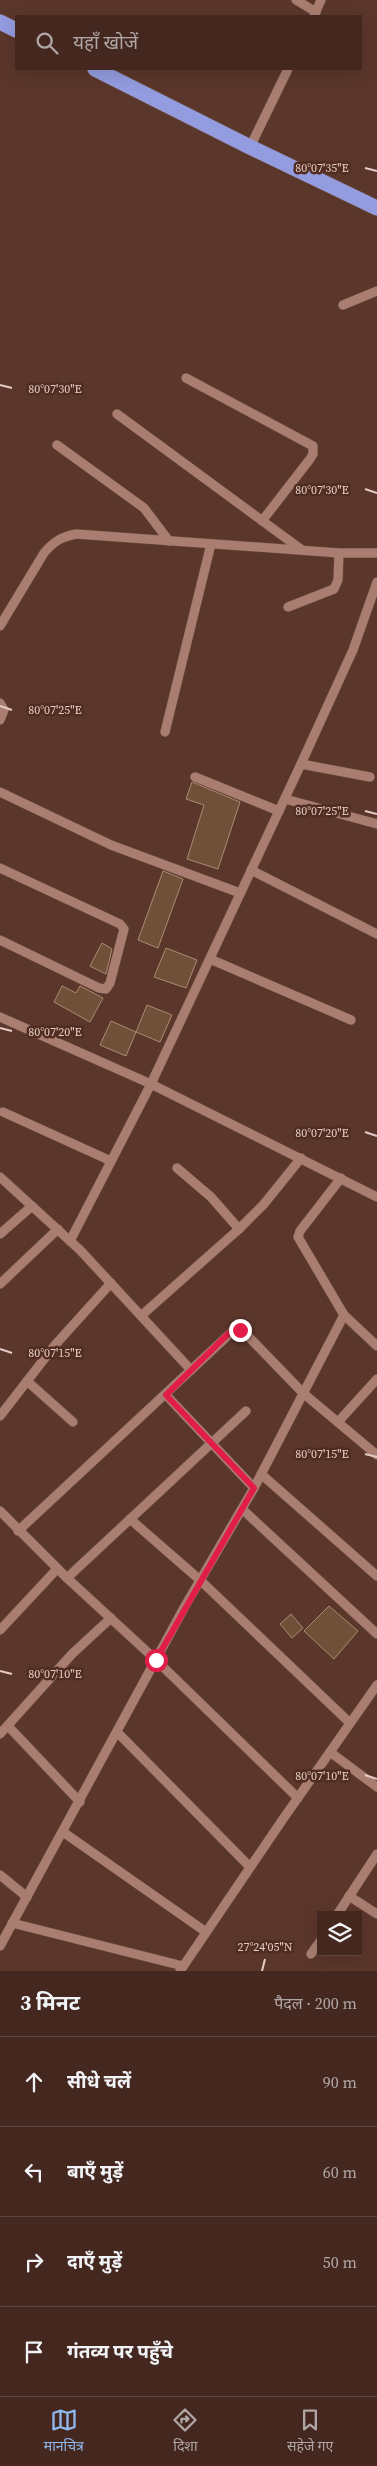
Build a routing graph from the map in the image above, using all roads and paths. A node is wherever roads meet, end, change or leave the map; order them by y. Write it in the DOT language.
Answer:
graph roads {
  1 [pos="296,0"];
  2 [pos="321,0"];
  3 [pos="314,14"];
  4 [pos="0,22"];
  5 [pos="15,30"];
  6 [pos="97,70"];
  7 [pos="288,70"];
  8 [pos="250,147"];
  9 [pos="377,208"];
  10 [pos="377,291"];
  11 [pos="343,305"];
  12 [pos="186,378"];
  13 [pos="116,414"];
  14 [pos="57,445"];
  15 [pos="262,521"];
  16 [pos="169,541"];
  17 [pos="211,544"];
  18 [pos="302,551"];
  19 [pos="377,552"];
  20 [pos="339,553"];
  21 [pos="377,582"];
  22 [pos="288,607"];
  23 [pos="0,626"];
  24 [pos="0,703"];
  25 [pos="0,720"];
  26 [pos="165,732"];
  27 [pos="301,764"];
  28 [pos="195,777"];
  29 [pos="370,778"];
  30 [pos="0,792"];
  31 [pos="285,799"];
  32 [pos="279,811"];
  33 [pos="377,824"];
  34 [pos="0,868"];
  35 [pos="251,870"];
  36 [pos="240,893"];
  37 [pos="377,934"];
  38 [pos="0,940"];
  39 [pos="210,959"];
  40 [pos="0,1017"];
  41 [pos="351,1020"];
  42 [pos="151,1084"];
  43 [pos="3,1112"];
  44 [pos="301,1158"];
  45 [pos="111,1161"];
  46 [pos="177,1168"];
  47 [pos="0,1177"];
  48 [pos="341,1178"];
  49 [pos="377,1197"];
  50 [pos="32,1206"];
  51 [pos="239,1229"];
  52 [pos="58,1230"];
  53 [pos="0,1234"];
  54 [pos="70,1241"];
  55 [pos="111,1283"];
  56 [pos="0,1284"];
  57 [pos="142,1315"];
  58 [pos="344,1315"];
  59 [pos="377,1346"];
  60 [pos="191,1370"];
  61 [pos="377,1379"];
  62 [pos="27,1381"];
  63 [pos="303,1392"];
  64 [pos="166,1395"];
  65 [pos="246,1410"];
  66 [pos="0,1416"];
  67 [pos="73,1422"];
  68 [pos="338,1422"];
  69 [pos="212,1443"];
  70 [pos="377,1455"];
  71 [pos="261,1474"];
  72 [pos="254,1488"];
  73 [pos="242,1509"];
  74 [pos="2,1518"];
  75 [pos="130,1519"];
  76 [pos="18,1531"];
  77 [pos="58,1569"];
  78 [pos="377,1576"];
  79 [pos="67,1578"];
  80 [pos="200,1580"];
  81 [pos="111,1618"];
  82 [pos="0,1630"];
  83 [pos="377,1634"];
  84 [pos="156,1660"];
  85 [pos="376,1689"];
  86 [pos="350,1723"];
  87 [pos="8,1726"];
  88 [pos="117,1732"];
  89 [pos="0,1734"];
  90 [pos="330,1752"];
  91 [pos="377,1787"];
  92 [pos="298,1798"];
  93 [pos="80,1802"];
  94 [pos="63,1832"];
  95 [pos="377,1854"];
  96 [pos="250,1867"];
  97 [pos="0,1874"];
  98 [pos="349,1896"];
  99 [pos="27,1897"];
  100 [pos="340,1911"];
  101 [pos="377,1914"];
  102 [pos="12,1923"];
  103 [pos="4,1930"];
  104 [pos="206,1932"];
  105 [pos="0,1946"];
  106 [pos="317,1946"];
  107 [pos="311,1954"];
  108 [pos="182,1969"];
  1 -- 3 [label="street"];
  2 -- 3 [label="street"];
  4 -- 5 [label="highway"];
  6 -- 8 [label="highway"];
  7 -- 8 [label="street"];
  8 -- 9 [label="highway"];
  10 -- 11 [label="street"];
  12 -- 15 [label="street"];
  13 -- 15 [label="street"];
  14 -- 16 [label="street"];
  15 -- 18 [label="street"];
  16 -- 17 [label="street"];
  16 -- 23 [label="street"];
  17 -- 18 [label="street"];
  17 -- 26 [label="street"];
  18 -- 20 [label="street"];
  19 -- 20 [label="street"];
  20 -- 22 [label="street"];
  21 -- 27 [label="street"];
  24 -- 25 [label="street"];
  27 -- 29 [label="street"];
  27 -- 31 [label="street"];
  28 -- 32 [label="street"];
  30 -- 36 [label="street"];
  31 -- 32 [label="street"];
  31 -- 33 [label="street"];
  32 -- 35 [label="street"];
  34 -- 38 [label="street"];
  35 -- 36 [label="street"];
  35 -- 37 [label="street"];
  36 -- 39 [label="street"];
  39 -- 41 [label="street"];
  39 -- 42 [label="street"];
  40 -- 42 [label="street"];
  42 -- 44 [label="street"];
  42 -- 45 [label="street"];
  43 -- 45 [label="street"];
  44 -- 48 [label="street"];
  44 -- 51 [label="street"];
  45 -- 54 [label="street"];
  46 -- 51 [label="street"];
  47 -- 50 [label="street"];
  48 -- 49 [label="street"];
  48 -- 58 [label="street"];
  50 -- 52 [label="street"];
  50 -- 53 [label="street"];
  51 -- 57 [label="street"];
  52 -- 54 [label="street"];
  52 -- 56 [label="street"];
  54 -- 55 [label="street"];
  55 -- 57 [label="street"];
  55 -- 62 [label="street"];
  57 -- 60 [label="street"];
  58 -- 59 [label="street"];
  58 -- 63 [label="street"];
  60 -- 63 [label="street"];
  60 -- 64 [label="street"];
  61 -- 68 [label="street"];
  62 -- 66 [label="street"];
  62 -- 67 [label="street"];
  63 -- 68 [label="street"];
  63 -- 71 [label="street"];
  64 -- 69 [label="street"];
  64 -- 76 [label="street"];
  65 -- 69 [label="street"];
  68 -- 70 [label="street"];
  69 -- 72 [label="street"];
  69 -- 75 [label="street"];
  71 -- 72 [label="street"];
  71 -- 78 [label="street"];
  72 -- 73 [label="street"];
  73 -- 80 [label="street"];
  73 -- 83 [label="street"];
  74 -- 76 [label="street"];
  75 -- 79 [label="street"];
  75 -- 80 [label="street"];
  76 -- 77 [label="street"];
  77 -- 79 [label="street"];
  77 -- 82 [label="street"];
  79 -- 81 [label="street"];
  80 -- 84 [label="street"];
  80 -- 86 [label="street"];
  81 -- 84 [label="street"];
  81 -- 87 [label="street"];
  84 -- 88 [label="street"];
  84 -- 92 [label="street"];
  85 -- 86 [label="street"];
  86 -- 90 [label="street"];
  87 -- 89 [label="street"];
  87 -- 93 [label="street"];
  88 -- 93 [label="street"];
  88 -- 96 [label="street"];
  90 -- 91 [label="street"];
  90 -- 92 [label="street"];
  92 -- 96 [label="street"];
  93 -- 94 [label="street"];
  94 -- 99 [label="street"];
  94 -- 104 [label="street"];
  95 -- 98 [label="street"];
  96 -- 104 [label="street"];
  97 -- 99 [label="street"];
  98 -- 100 [label="street"];
  98 -- 101 [label="street"];
  99 -- 102 [label="street"];
  102 -- 103 [label="street"];
  102 -- 108 [label="street"];
  103 -- 105 [label="street"];
  104 -- 108 [label="street"];
  106 -- 107 [label="street"];
}
